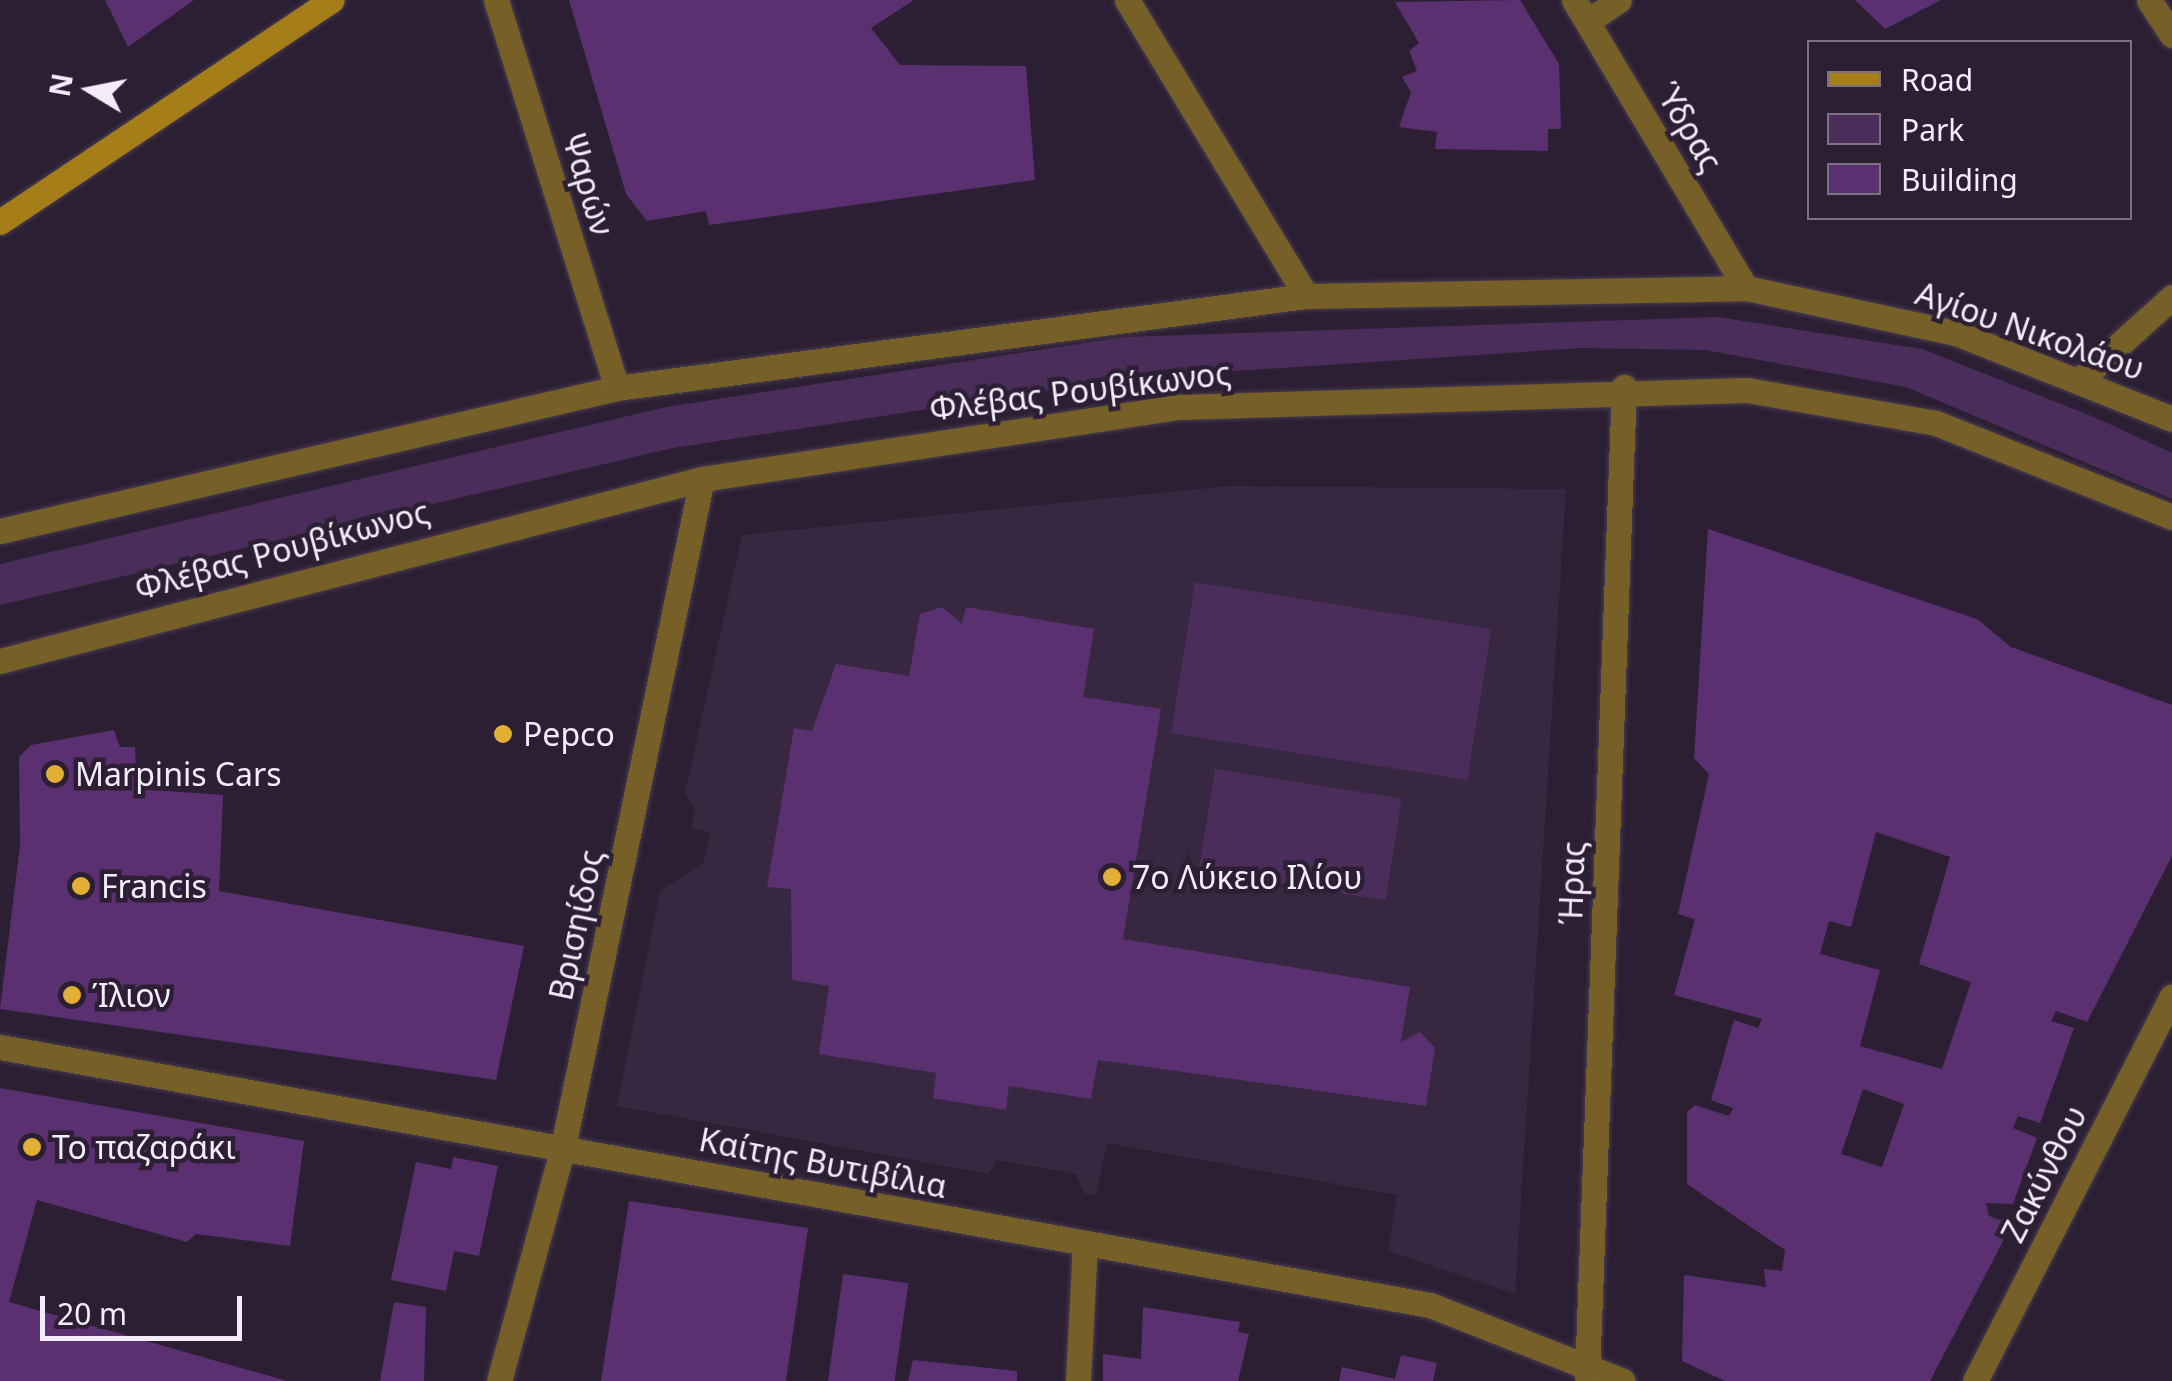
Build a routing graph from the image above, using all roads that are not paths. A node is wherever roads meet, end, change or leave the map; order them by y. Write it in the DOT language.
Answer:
graph roads {
  1 [pos="331,0"];
  2 [pos="496,0"];
  3 [pos="1128,0"];
  4 [pos="1619,0"];
  5 [pos="2158,3"];
  6 [pos="1581,10"];
  7 [pos="2172,35"];
  8 [pos="0,222"];
  9 [pos="1746,288"];
  10 [pos="1306,296"];
  11 [pos="2172,297"];
  12 [pos="2082,378"];
  13 [pos="1624,387"];
  14 [pos="617,388"];
  15 [pos="2172,419"];
  16 [pos="702,479"];
  17 [pos="2172,517"];
  18 [pos="0,531"];
  19 [pos="0,661"];
  20 [pos="2172,996"];
  21 [pos="0,1047"];
  22 [pos="563,1147"];
  23 [pos="1085,1245"];
  24 [pos="1587,1372"];
  25 [pos="499,1381"];
  26 [pos="1078,1381"];
  27 [pos="1624,1381"];
  28 [pos="1974,1381"];
  1 -- 8 [label="main road"];
  2 -- 14 [label="street, Ψαρών"];
  3 -- 10 [label="street"];
  4 -- 6 [label="street"];
  5 -- 7 [label="street"];
  6 -- 9 [label="street, Ύδρας"];
  9 -- 10 [label="street, Φλέβας Ρουβίκωνος"];
  9 -- 12 [label="street, Αγίου Νικολάου"];
  10 -- 14 [label="street, Φλέβας Ρουβίκωνος"];
  11 -- 12 [label="street"];
  12 -- 15 [label="street, Αγίου Νικολάου"];
  13 -- 16 [label="street, Φλέβας Ρουβίκωνος"];
  13 -- 17 [label="street, Φλέβας Ρουβίκωνος"];
  13 -- 24 [label="street, Ήρας"];
  14 -- 18 [label="street, Φλέβας Ρουβίκωνος"];
  16 -- 19 [label="street, Φλέβας Ρουβίκωνος"];
  16 -- 22 [label="street, Βρισηίδος"];
  20 -- 28 [label="street, Ζακύνθου"];
  21 -- 22 [label="street, Καίτης Βυτιβίλια"];
  22 -- 23 [label="street, Καίτης Βυτιβίλια"];
  22 -- 25 [label="street, Βρισηίδος"];
  23 -- 24 [label="street, Καίτης Βυτιβίλια"];
  23 -- 26 [label="street"];
  24 -- 27 [label="street, Καίτης Βυτιβίλια"];
}
